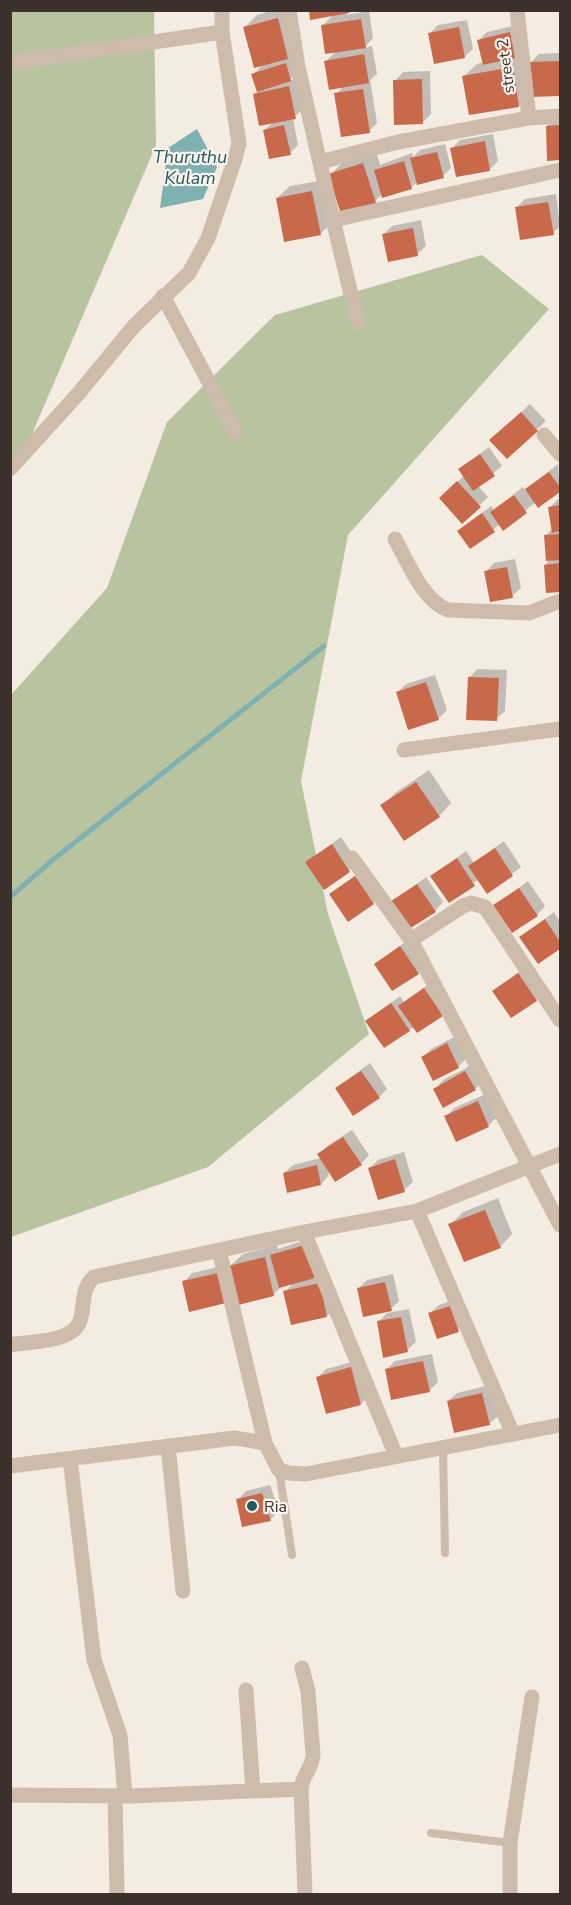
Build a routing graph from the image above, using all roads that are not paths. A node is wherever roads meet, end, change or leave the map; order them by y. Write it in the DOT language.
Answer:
graph roads {
  1 [pos="222,10"];
  2 [pos="289,10"];
  3 [pos="517,10"];
  4 [pos="222,32"];
  5 [pos="10,63"];
  6 [pos="561,116"];
  7 [pos="529,117"];
  8 [pos="320,162"];
  9 [pos="561,170"];
  10 [pos="333,220"];
  11 [pos="163,296"];
  12 [pos="358,323"];
  13 [pos="235,430"];
  14 [pos="543,435"];
  15 [pos="561,454"];
  16 [pos="10,469"];
  17 [pos="395,539"];
  18 [pos="561,601"];
  19 [pos="561,729"];
  20 [pos="404,750"];
  21 [pos="352,858"];
  22 [pos="411,940"];
  23 [pos="561,1020"];
  24 [pos="561,1154"];
  25 [pos="532,1166"];
  26 [pos="417,1211"];
  27 [pos="561,1225"];
  28 [pos="304,1232"];
  29 [pos="219,1250"];
  30 [pos="10,1345"];
  31 [pos="561,1425"];
  32 [pos="513,1434"];
  33 [pos="265,1443"];
  34 [pos="168,1446"];
  35 [pos="443,1447"];
  36 [pos="396,1456"];
  37 [pos="70,1459"];
  38 [pos="10,1466"];
  39 [pos="279,1470"];
  40 [pos="445,1553"];
  41 [pos="292,1556"];
  42 [pos="183,1591"];
  43 [pos="302,1668"];
  44 [pos="246,1690"];
  45 [pos="532,1697"];
  46 [pos="301,1789"];
  47 [pos="254,1791"];
  48 [pos="10,1795"];
  49 [pos="120,1796"];
  50 [pos="431,1833"];
  51 [pos="510,1843"];
  52 [pos="117,1894"];
  53 [pos="305,1894"];
  54 [pos="510,1894"];
  1 -- 4 [label="street"];
  2 -- 8 [label="street"];
  3 -- 7 [label="street, street 2"];
  4 -- 5 [label="street"];
  4 -- 11 [label="street"];
  6 -- 7 [label="street"];
  7 -- 8 [label="street"];
  8 -- 10 [label="street"];
  9 -- 10 [label="street"];
  10 -- 12 [label="street"];
  11 -- 13 [label="street"];
  11 -- 16 [label="street"];
  14 -- 15 [label="street"];
  17 -- 18 [label="street"];
  19 -- 20 [label="street"];
  21 -- 22 [label="street"];
  22 -- 23 [label="street"];
  22 -- 25 [label="street"];
  24 -- 25 [label="street"];
  25 -- 26 [label="street"];
  25 -- 27 [label="street"];
  26 -- 28 [label="street"];
  26 -- 32 [label="street"];
  28 -- 29 [label="street"];
  28 -- 36 [label="street"];
  29 -- 30 [label="street"];
  29 -- 33 [label="street"];
  31 -- 32 [label="street"];
  32 -- 35 [label="street"];
  33 -- 34 [label="street"];
  33 -- 39 [label="street"];
  34 -- 37 [label="street"];
  34 -- 42 [label="street"];
  35 -- 36 [label="street"];
  35 -- 40 [label="lane"];
  36 -- 39 [label="street"];
  37 -- 38 [label="street"];
  37 -- 49 [label="street"];
  39 -- 41 [label="lane"];
  43 -- 46 [label="street"];
  44 -- 47 [label="street"];
  45 -- 51 [label="street"];
  46 -- 47 [label="street"];
  46 -- 53 [label="street"];
  47 -- 49 [label="street"];
  48 -- 49 [label="street"];
  49 -- 52 [label="street"];
  50 -- 51 [label="lane"];
  51 -- 54 [label="street"];
}
